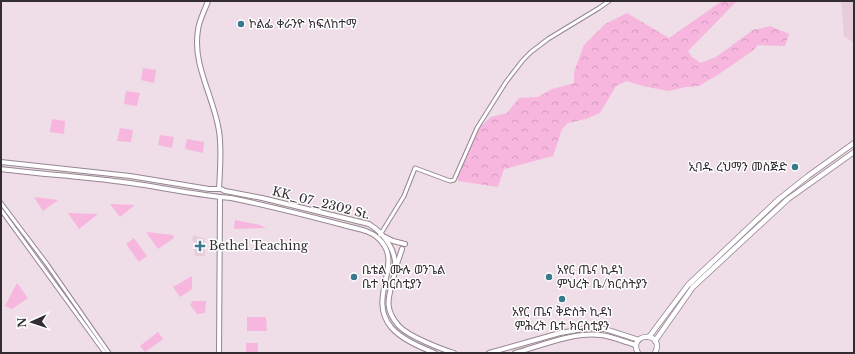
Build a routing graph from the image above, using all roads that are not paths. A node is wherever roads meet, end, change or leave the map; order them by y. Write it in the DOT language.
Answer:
graph roads {
  1 [pos="209,1"];
  2 [pos="609,1"];
  3 [pos="854,144"];
  4 [pos="854,152"];
  5 [pos="1,162"];
  6 [pos="1,169"];
  7 [pos="221,189"];
  8 [pos="212,196"];
  9 [pos="222,199"];
  10 [pos="1,203"];
  11 [pos="1,210"];
  12 [pos="381,233"];
  13 [pos="385,237"];
  14 [pos="378,238"];
  15 [pos="405,244"];
  16 [pos="402,249"];
  17 [pos="395,269"];
  18 [pos="649,337"];
  19 [pos="639,340"];
  20 [pos="655,340"];
  21 [pos="636,346"];
  22 [pos="105,353"];
  23 [pos="109,353"];
  24 [pos="220,353"];
  25 [pos="435,353"];
  26 [pos="454,353"];
  27 [pos="488,353"];
  28 [pos="515,353"];
  29 [pos="638,353"];
  30 [pos="655,353"];
  1 -- 7 [label="main road"];
  1 -- 7 [label="main road"];
  2 -- 12 [label="street"];
  3 -- 18 [label="highway"];
  4 -- 20 [label="highway"];
  5 -- 7 [label="main road, KK_07_2302 St."];
  6 -- 8 [label="main road, KK_07_2302 St."];
  7 -- 9 [label="main road"];
  7 -- 9 [label="main road"];
  7 -- 12 [label="main road, KK_07_2302 St."];
  8 -- 9 [label="main road, KK_07_2302 St."];
  8 -- 9 [label="main road"];
  9 -- 14 [label="main road, KK_07_2302 St."];
  9 -- 24 [label="main road"];
  10 -- 23 [label="street"];
  11 -- 22 [label="street"];
  12 -- 13 [label="main road, KK_07_2302 St."];
  12 -- 14 [label="street"];
  13 -- 15 [label="main road"];
  13 -- 17 [label="main road, KK_07_2302 St."];
  14 -- 25 [label="main road"];
  16 -- 17 [label="main road"];
  17 -- 26 [label="main road, KK_07_2302 St."];
  18 -- 19 [label="highway"];
  18 -- 20 [label="highway"];
  19 -- 21 [label="highway"];
  19 -- 27 [label="main road"];
  20 -- 30 [label="highway"];
  21 -- 28 [label="main road"];
  21 -- 29 [label="highway"];
}
